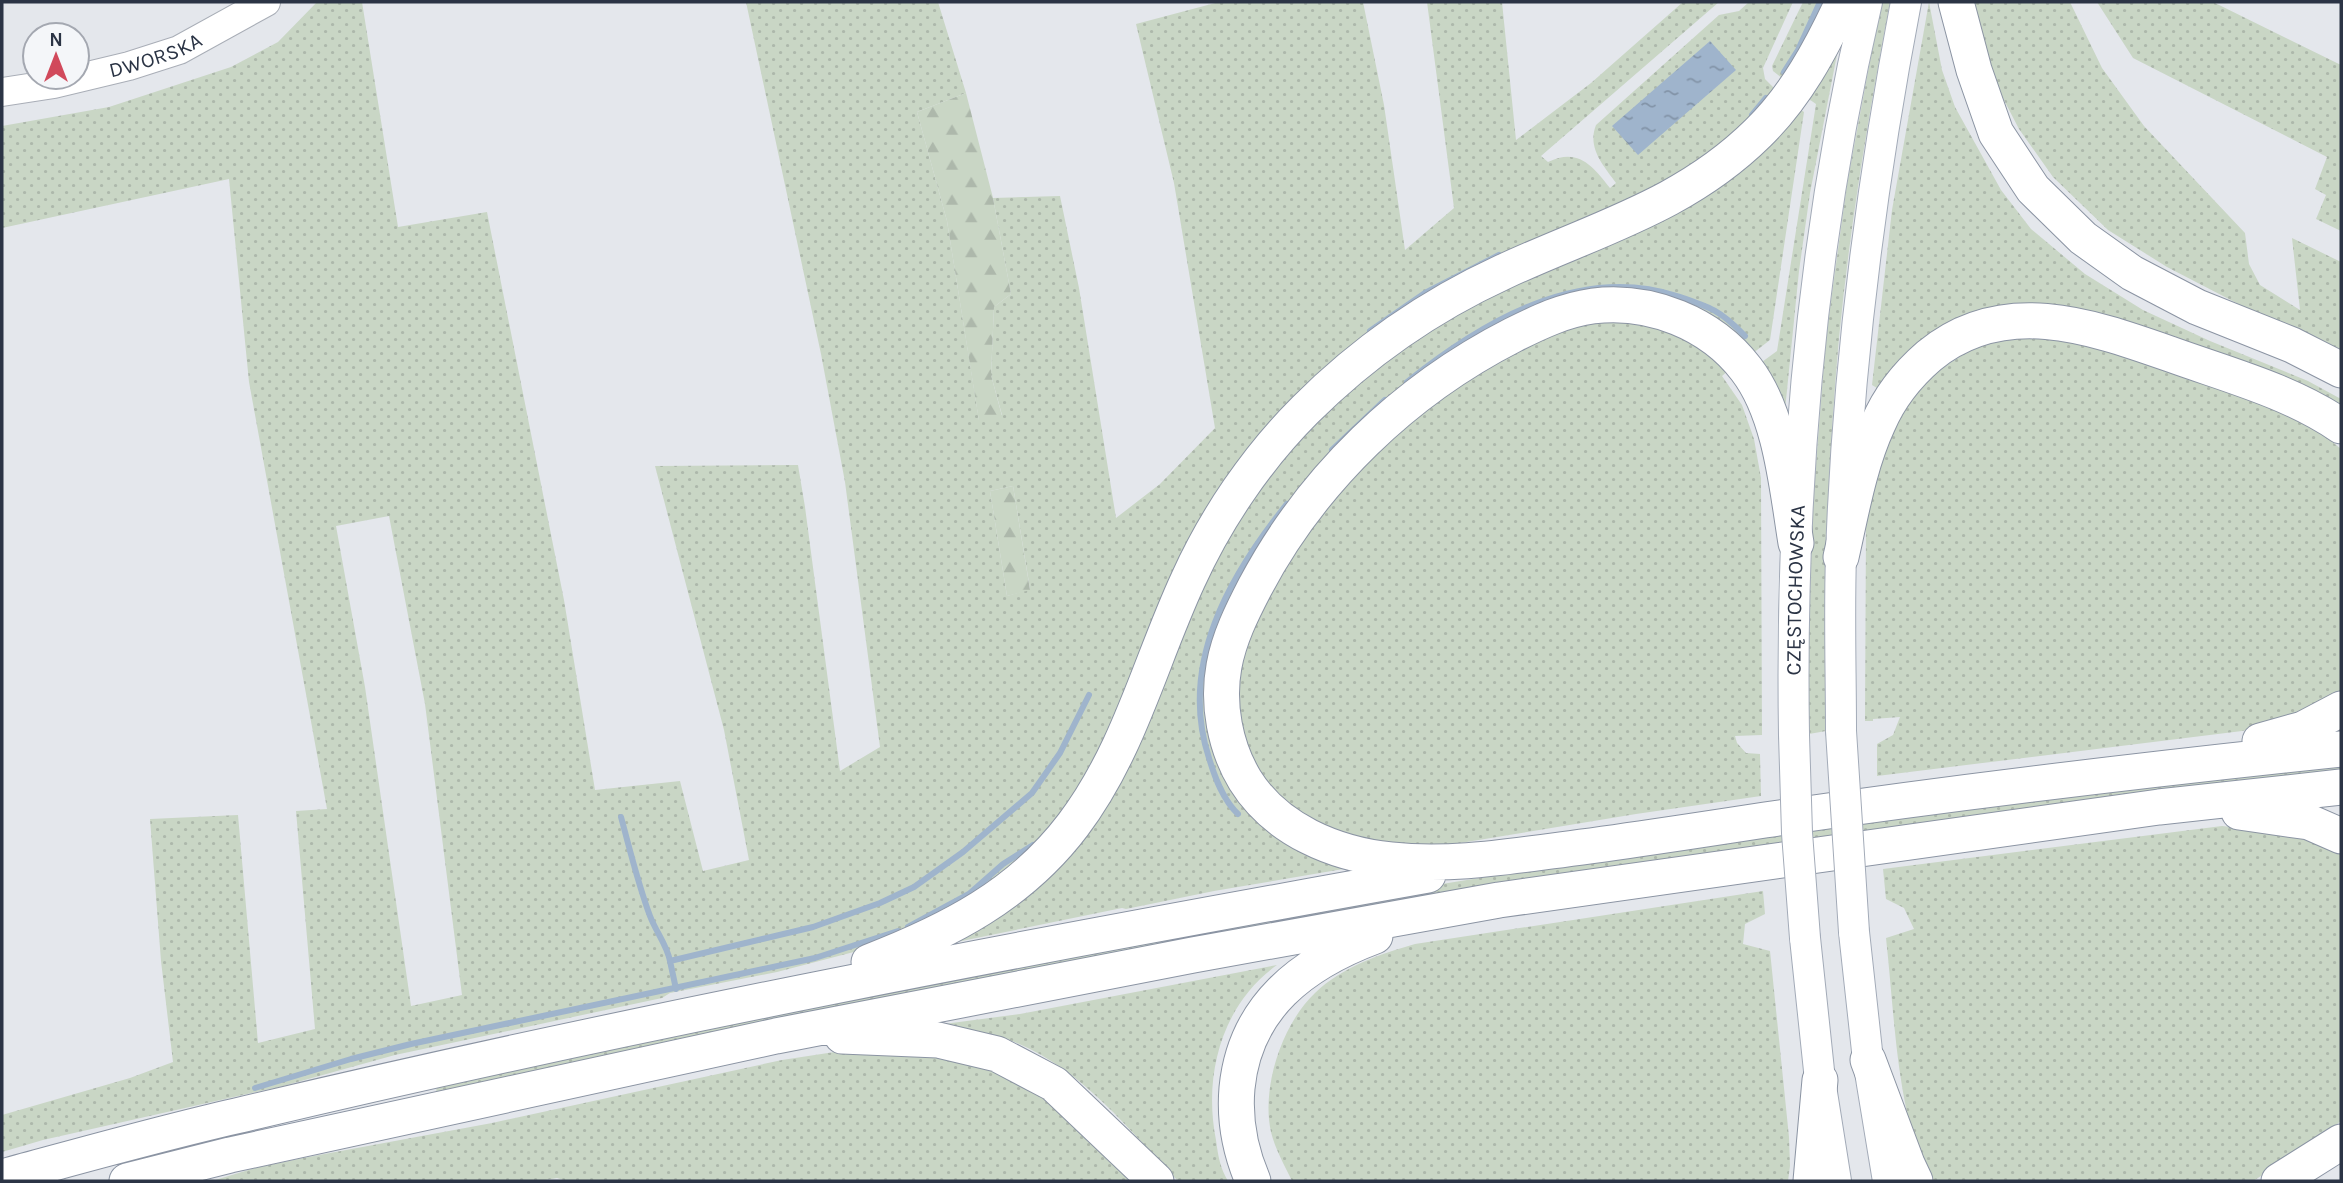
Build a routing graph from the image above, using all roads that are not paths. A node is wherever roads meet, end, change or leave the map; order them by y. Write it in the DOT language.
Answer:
graph roads {
  1 [pos="266,2"];
  2 [pos="1843,2"];
  3 [pos="1867,2"];
  4 [pos="1906,2"];
  5 [pos="1956,2"];
  6 [pos="2,92"];
  7 [pos="2341,370"];
  8 [pos="2341,426"];
  9 [pos="1796,543"];
  10 [pos="1841,557"];
  11 [pos="2341,709"];
  12 [pos="2341,749"];
  13 [pos="2141,770"];
  14 [pos="2341,787"];
  15 [pos="2159,807"];
  16 [pos="2341,836"];
  17 [pos="1576,848"];
  18 [pos="1499,901"];
  19 [pos="782,997"];
  20 [pos="776,1036"];
  21 [pos="1868,1060"];
  22 [pos="1820,1080"];
  23 [pos="2341,1142"];
  24 [pos="2,1177"];
  25 [pos="128,1181"];
  26 [pos="1156,1181"];
  27 [pos="1253,1181"];
  28 [pos="1811,1181"];
  29 [pos="1836,1181"];
  30 [pos="1888,1181"];
  31 [pos="1915,1181"];
  32 [pos="2279,1181"];
  1 -- 6 [label="street, DWORSKA"];
  2 -- 19 [label="highway"];
  3 -- 9 [label="main road, CZĘSTOCHOWSKA"];
  4 -- 10 [label="main road, CZĘSTOCHOWSKA"];
  5 -- 7 [label="highway"];
  8 -- 10 [label="highway"];
  9 -- 17 [label="highway"];
  9 -- 22 [label="main road, CZĘSTOCHOWSKA, bridge"];
  10 -- 21 [label="main road, CZĘSTOCHOWSKA, bridge"];
  11 -- 13 [label="highway"];
  12 -- 13 [label="highway"];
  13 -- 17 [label="highway"];
  14 -- 15 [label="highway"];
  15 -- 16 [label="highway"];
  15 -- 18 [label="highway"];
  17 -- 19 [label="highway"];
  18 -- 20 [label="highway"];
  18 -- 27 [label="highway"];
  19 -- 24 [label="highway"];
  20 -- 25 [label="highway"];
  20 -- 26 [label="highway"];
  21 -- 30 [label="main road, CZĘSTOCHOWSKA"];
  21 -- 31 [label="highway"];
  22 -- 28 [label="highway"];
  22 -- 29 [label="main road, CZĘSTOCHOWSKA"];
  23 -- 32 [label="highway"];
}
